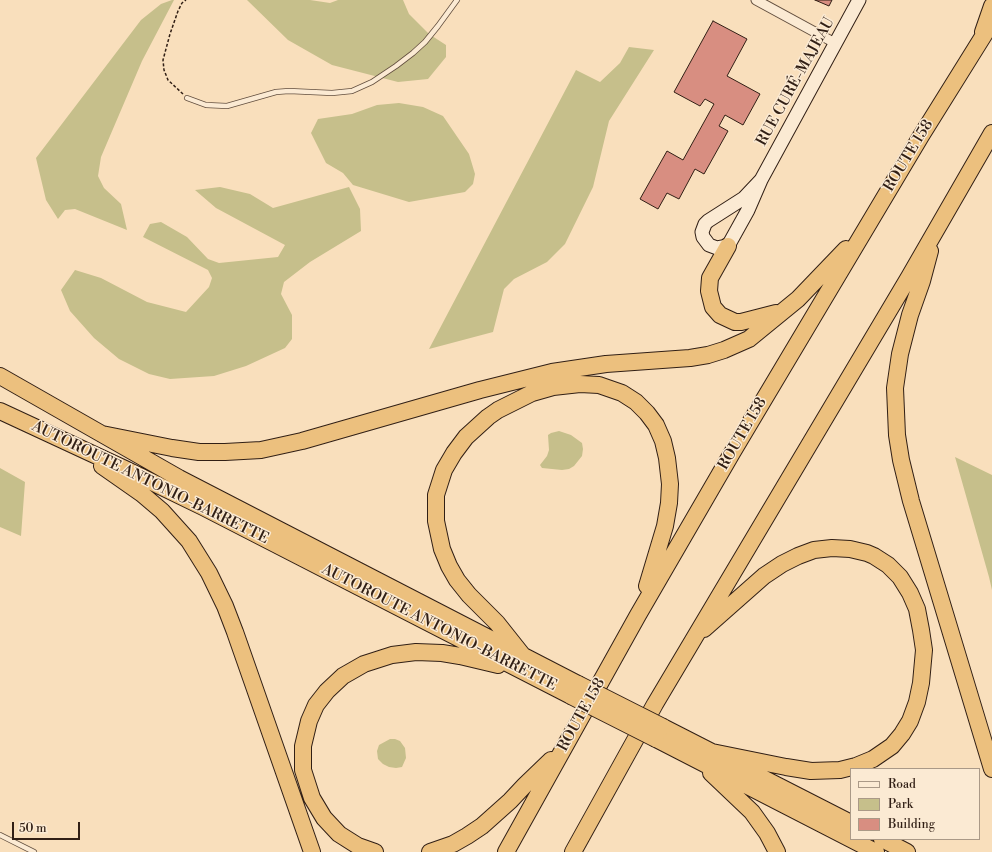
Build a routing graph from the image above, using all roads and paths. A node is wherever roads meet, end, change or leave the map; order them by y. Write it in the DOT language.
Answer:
graph roads {
  1 [pos="186,0"];
  2 [pos="457,0"];
  3 [pos="756,0"];
  4 [pos="859,0"];
  5 [pos="992,6"];
  6 [pos="992,22"];
  7 [pos="835,43"];
  8 [pos="978,44"];
  9 [pos="187,98"];
  10 [pos="992,133"];
  11 [pos="761,180"];
  12 [pos="864,230"];
  13 [pos="935,232"];
  14 [pos="728,246"];
  15 [pos="782,311"];
  16 [pos="0,376"];
  17 [pos="0,411"];
  18 [pos="102,434"];
  19 [pos="65,440"];
  20 [pos="638,615"];
  21 [pos="694,638"];
  22 [pos="525,664"];
  23 [pos="659,733"];
  24 [pos="564,748"];
  25 [pos="712,752"];
  26 [pos="698,761"];
  27 [pos="992,769"];
  28 [pos="850,822"];
  29 [pos="0,834"];
  30 [pos="850,839"];
  31 [pos="853,840"];
  32 [pos="884,840"];
  33 [pos="34,852"];
  34 [pos="312,852"];
  35 [pos="375,852"];
  36 [pos="430,852"];
  37 [pos="506,852"];
  38 [pos="573,852"];
  39 [pos="777,852"];
  40 [pos="876,852"];
  41 [pos="907,852"];
  1 -- 9 [label="path"];
  2 -- 9 [label="lane"];
  3 -- 7 [label="street"];
  4 -- 7 [label="street, RUE CURÉ-MAJEAU"];
  5 -- 8 [label="highway"];
  6 -- 8 [label="highway, ROUTE 158"];
  7 -- 11 [label="street, RUE CURÉ-MAJEAU"];
  8 -- 12 [label="highway, ROUTE 158"];
  10 -- 13 [label="highway"];
  11 -- 14 [label="street, RUE CURÉ-MAJEAU"];
  11 -- 14 [label="street, RUE CURÉ-MAJEAU"];
  12 -- 15 [label="highway"];
  12 -- 20 [label="highway, ROUTE 158"];
  13 -- 21 [label="highway"];
  13 -- 27 [label="highway"];
  14 -- 15 [label="highway"];
  15 -- 18 [label="highway"];
  16 -- 18 [label="highway, AUTOROUTE ANTONIO-BARRETTE"];
  17 -- 19 [label="highway, AUTOROUTE ANTONIO-BARRETTE"];
  18 -- 22 [label="highway, AUTOROUTE ANTONIO-BARRETTE"];
  19 -- 22 [label="highway, AUTOROUTE ANTONIO-BARRETTE"];
  19 -- 34 [label="highway"];
  20 -- 22 [label="highway"];
  20 -- 24 [label="highway, ROUTE 158"];
  21 -- 25 [label="highway"];
  21 -- 38 [label="highway"];
  22 -- 23 [label="highway, AUTOROUTE ANTONIO-BARRETTE, bridge"];
  22 -- 35 [label="highway"];
  23 -- 25 [label="highway, AUTOROUTE ANTONIO-BARRETTE"];
  23 -- 26 [label="highway, AUTOROUTE ANTONIO-BARRETTE"];
  24 -- 36 [label="highway"];
  24 -- 37 [label="highway, ROUTE 158"];
  25 -- 28 [label="highway, AUTOROUTE ANTONIO-BARRETTE"];
  26 -- 30 [label="highway, AUTOROUTE ANTONIO-BARRETTE"];
  26 -- 39 [label="highway"];
  29 -- 33 [label="lane"];
  31 -- 40 [label="highway, AUTOROUTE ANTONIO-BARRETTE"];
  32 -- 41 [label="highway"];
}
